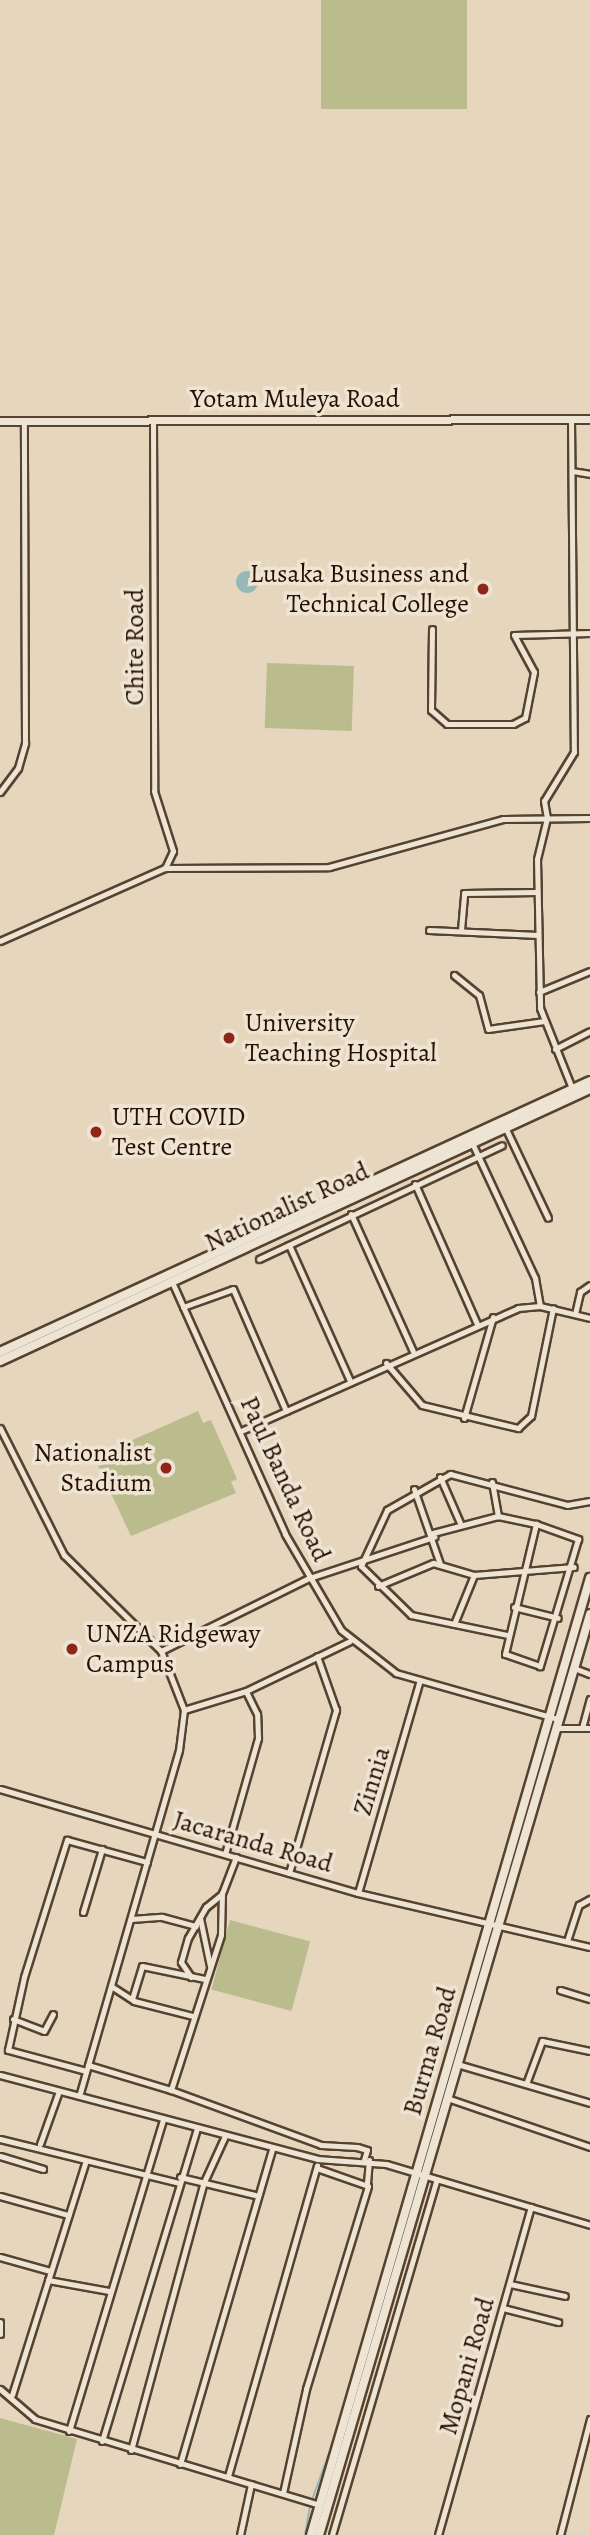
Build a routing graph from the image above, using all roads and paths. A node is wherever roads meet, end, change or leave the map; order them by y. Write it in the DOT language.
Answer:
graph roads {
  1 [pos="571,419"];
  2 [pos="590,419"];
  3 [pos="0,421"];
  4 [pos="24,421"];
  5 [pos="153,421"];
  6 [pos="572,471"];
  7 [pos="590,474"];
  8 [pos="432,629"];
  9 [pos="573,633"];
  10 [pos="590,633"];
  11 [pos="0,792"];
  12 [pos="547,818"];
  13 [pos="590,818"];
  14 [pos="165,867"];
  15 [pos="537,892"];
  16 [pos="429,930"];
  17 [pos="461,930"];
  18 [pos="538,935"];
  19 [pos="0,941"];
  20 [pos="590,971"];
  21 [pos="454,975"];
  22 [pos="539,992"];
  23 [pos="544,1021"];
  24 [pos="590,1031"];
  25 [pos="555,1049"];
  26 [pos="590,1082"];
  27 [pos="590,1089"];
  28 [pos="574,1093"];
  29 [pos="506,1129"];
  30 [pos="473,1144"];
  31 [pos="502,1145"];
  32 [pos="478,1156"];
  33 [pos="415,1184"];
  34 [pos="351,1214"];
  35 [pos="548,1218"];
  36 [pos="289,1245"];
  37 [pos="259,1259"];
  38 [pos="171,1280"];
  39 [pos="590,1285"];
  40 [pos="540,1306"];
  41 [pos="183,1307"];
  42 [pos="553,1308"];
  43 [pos="575,1314"];
  44 [pos="493,1317"];
  45 [pos="590,1318"];
  46 [pos="477,1324"];
  47 [pos="413,1351"];
  48 [pos="0,1352"];
  49 [pos="0,1361"];
  50 [pos="386,1363"];
  51 [pos="350,1381"];
  52 [pos="286,1410"];
  53 [pos="464,1418"];
  54 [pos="0,1428"];
  55 [pos="241,1431"];
  56 [pos="440,1477"];
  57 [pos="492,1482"];
  58 [pos="415,1489"];
  59 [pos="590,1501"];
  60 [pos="498,1516"];
  61 [pos="460,1523"];
  62 [pos="536,1524"];
  63 [pos="433,1535"];
  64 [pos="440,1564"];
  65 [pos="361,1566"];
  66 [pos="574,1567"];
  67 [pos="524,1571"];
  68 [pos="474,1575"];
  69 [pos="309,1578"];
  70 [pos="590,1578"];
  71 [pos="378,1586"];
  72 [pos="514,1607"];
  73 [pos="590,1614"];
  74 [pos="558,1618"];
  75 [pos="454,1624"];
  76 [pos="508,1635"];
  77 [pos="351,1640"];
  78 [pos="161,1651"];
  79 [pos="317,1656"];
  80 [pos="574,1668"];
  81 [pos="590,1674"];
  82 [pos="420,1680"];
  83 [pos="246,1691"];
  84 [pos="590,1699"];
  85 [pos="184,1710"];
  86 [pos="554,1722"];
  87 [pos="582,1728"];
  88 [pos="590,1728"];
  89 [pos="0,1789"];
  90 [pos="155,1834"];
  91 [pos="102,1849"];
  92 [pos="225,1854"];
  93 [pos="236,1857"];
  94 [pos="147,1863"];
  95 [pos="289,1873"];
  96 [pos="358,1893"];
  97 [pos="221,1895"];
  98 [pos="590,1899"];
  99 [pos="83,1912"];
  100 [pos="131,1919"];
  101 [pos="200,1919"];
  102 [pos="196,1926"];
  103 [pos="492,1928"];
  104 [pos="567,1941"];
  105 [pos="590,1947"];
  106 [pos="210,1966"];
  107 [pos="191,1977"];
  108 [pos="205,1979"];
  109 [pos="111,1986"];
  110 [pos="560,1990"];
  111 [pos="132,1999"];
  112 [pos="590,1999"];
  113 [pos="53,2014"];
  114 [pos="193,2016"];
  115 [pos="13,2019"];
  116 [pos="590,2050"];
  117 [pos="457,2064"];
  118 [pos="87,2068"];
  119 [pos="0,2075"];
  120 [pos="526,2084"];
  121 [pos="171,2090"];
  122 [pos="59,2091"];
  123 [pos="79,2096"];
  124 [pos="447,2098"];
  125 [pos="590,2103"];
  126 [pos="163,2119"];
  127 [pos="197,2128"];
  128 [pos="225,2136"];
  129 [pos="0,2139"];
  130 [pos="40,2144"];
  131 [pos="590,2147"];
  132 [pos="272,2149"];
  133 [pos="0,2156"];
  134 [pos="317,2160"];
  135 [pos="367,2160"];
  136 [pos="86,2161"];
  137 [pos="317,2168"];
  138 [pos="43,2169"];
  139 [pos="147,2173"];
  140 [pos="420,2175"];
  141 [pos="437,2179"];
  142 [pos="179,2180"];
  143 [pos="204,2182"];
  144 [pos="367,2183"];
  145 [pos="256,2194"];
  146 [pos="0,2196"];
  147 [pos="531,2207"];
  148 [pos="68,2215"];
  149 [pos="590,2224"];
  150 [pos="0,2257"];
  151 [pos="50,2271"];
  152 [pos="48,2280"];
  153 [pos="510,2284"];
  154 [pos="108,2291"];
  155 [pos="565,2296"];
  156 [pos="503,2308"];
  157 [pos="0,2322"];
  158 [pos="558,2322"];
  159 [pos="0,2334"];
  160 [pos="0,2389"];
  161 [pos="12,2395"];
  162 [pos="590,2419"];
  163 [pos="69,2431"];
  164 [pos="102,2441"];
  165 [pos="131,2450"];
  166 [pos="180,2464"];
  167 [pos="229,2476"];
  168 [pos="251,2484"];
  169 [pos="283,2493"];
  170 [pos="320,2505"];
  171 [pos="240,2535"];
  172 [pos="311,2535"];
  173 [pos="319,2535"];
  174 [pos="332,2535"];
  175 [pos="438,2535"];
  176 [pos="560,2535"];
  1 -- 2 [label="street, Yotam Muleya Road"];
  1 -- 5 [label="street, Yotam Muleya Road"];
  1 -- 6 [label="street"];
  3 -- 4 [label="street, Yotam Muleya Road"];
  4 -- 5 [label="street, Yotam Muleya Road"];
  4 -- 11 [label="street"];
  5 -- 14 [label="street, Chite Road"];
  6 -- 7 [label="street"];
  6 -- 9 [label="street"];
  8 -- 9 [label="street"];
  9 -- 10 [label="street"];
  9 -- 12 [label="street"];
  12 -- 13 [label="street"];
  12 -- 14 [label="street"];
  12 -- 15 [label="street"];
  14 -- 19 [label="street"];
  15 -- 17 [label="street"];
  15 -- 18 [label="street"];
  16 -- 17 [label="street"];
  17 -- 18 [label="street"];
  18 -- 22 [label="street"];
  20 -- 22 [label="street"];
  21 -- 23 [label="street"];
  22 -- 23 [label="street"];
  23 -- 25 [label="street"];
  24 -- 25 [label="street"];
  25 -- 28 [label="street"];
  26 -- 28 [label="main road, Nationalist Road"];
  27 -- 28 [label="main road, Nationalist Road"];
  28 -- 29 [label="main road, Nationalist Road"];
  28 -- 38 [label="main road, Nationalist Road"];
  29 -- 30 [label="main road, Nationalist Road"];
  29 -- 35 [label="street"];
  30 -- 32 [label="street"];
  30 -- 38 [label="main road, Nationalist Road"];
  31 -- 32 [label="street"];
  32 -- 33 [label="street"];
  32 -- 40 [label="street"];
  33 -- 34 [label="street"];
  33 -- 46 [label="street"];
  34 -- 36 [label="street"];
  34 -- 47 [label="street"];
  36 -- 37 [label="street"];
  36 -- 51 [label="street"];
  38 -- 41 [label="street, Paul Banda Road"];
  38 -- 48 [label="main road, Nationalist Road"];
  38 -- 49 [label="main road, Nationalist Road"];
  39 -- 43 [label="street"];
  40 -- 42 [label="street"];
  40 -- 44 [label="street"];
  41 -- 52 [label="street"];
  41 -- 55 [label="street, Paul Banda Road"];
  42 -- 43 [label="street"];
  42 -- 53 [label="street"];
  43 -- 45 [label="street"];
  44 -- 46 [label="street"];
  44 -- 53 [label="street"];
  46 -- 47 [label="street"];
  47 -- 50 [label="street"];
  50 -- 51 [label="street"];
  50 -- 53 [label="street"];
  51 -- 52 [label="street"];
  52 -- 55 [label="street"];
  54 -- 78 [label="street"];
  55 -- 69 [label="street, Paul Banda Road"];
  56 -- 57 [label="street"];
  56 -- 58 [label="street"];
  56 -- 61 [label="street"];
  57 -- 59 [label="street"];
  57 -- 60 [label="street"];
  58 -- 63 [label="street"];
  58 -- 65 [label="street"];
  60 -- 61 [label="street"];
  60 -- 62 [label="street"];
  61 -- 63 [label="street"];
  62 -- 66 [label="street"];
  62 -- 67 [label="street"];
  63 -- 64 [label="street"];
  63 -- 65 [label="street"];
  64 -- 68 [label="street"];
  64 -- 71 [label="street"];
  65 -- 69 [label="street"];
  65 -- 71 [label="street"];
  66 -- 67 [label="street"];
  66 -- 74 [label="street"];
  67 -- 68 [label="street"];
  67 -- 72 [label="street"];
  68 -- 75 [label="street"];
  69 -- 77 [label="street, Paul Banda Road"];
  69 -- 78 [label="street"];
  70 -- 86 [label="main road, Burma Road"];
  71 -- 75 [label="street"];
  72 -- 74 [label="street"];
  72 -- 76 [label="street"];
  73 -- 80 [label="main road, Burma Road"];
  74 -- 76 [label="street"];
  75 -- 76 [label="street"];
  77 -- 79 [label="street"];
  77 -- 82 [label="street, Paul Banda Road"];
  78 -- 85 [label="street"];
  79 -- 83 [label="street"];
  79 -- 95 [label="street"];
  80 -- 81 [label="street"];
  80 -- 86 [label="main road, Burma Road"];
  82 -- 86 [label="street, Paul Banda Road"];
  82 -- 96 [label="street, Zinnia"];
  83 -- 85 [label="street"];
  83 -- 92 [label="street"];
  84 -- 87 [label="street"];
  85 -- 90 [label="street"];
  86 -- 87 [label="street, Paul Banda Road"];
  86 -- 103 [label="main road, Burma Road"];
  87 -- 88 [label="street, Paul Banda Road"];
  89 -- 90 [label="street, Jacaranda Road"];
  90 -- 92 [label="street, Jacaranda Road"];
  90 -- 94 [label="street"];
  91 -- 94 [label="street"];
  91 -- 99 [label="street"];
  91 -- 115 [label="street"];
  92 -- 93 [label="street, Jacaranda Road"];
  93 -- 95 [label="street, Jacaranda Road"];
  93 -- 97 [label="street"];
  94 -- 100 [label="street"];
  95 -- 96 [label="street, Jacaranda Road"];
  96 -- 103 [label="street, Jacaranda Road"];
  97 -- 101 [label="street"];
  97 -- 106 [label="street"];
  98 -- 104 [label="street"];
  100 -- 102 [label="street"];
  100 -- 109 [label="street"];
  101 -- 102 [label="street"];
  101 -- 106 [label="street"];
  102 -- 107 [label="street"];
  103 -- 104 [label="street, Jacaranda Road"];
  103 -- 117 [label="main road, Burma Road"];
  103 -- 140 [label="main road, Burma Road"];
  104 -- 105 [label="street, Jacaranda Road"];
  106 -- 108 [label="street"];
  107 -- 108 [label="street"];
  107 -- 111 [label="street"];
  108 -- 114 [label="street"];
  109 -- 111 [label="street"];
  109 -- 118 [label="street"];
  110 -- 112 [label="street"];
  111 -- 114 [label="street"];
  113 -- 115 [label="street"];
  114 -- 121 [label="street"];
  115 -- 118 [label="street"];
  116 -- 120 [label="street"];
  117 -- 120 [label="street"];
  117 -- 124 [label="main road, Burma Road"];
  118 -- 121 [label="street"];
  118 -- 123 [label="street"];
  119 -- 122 [label="street"];
  120 -- 125 [label="street"];
  121 -- 135 [label="street"];
  122 -- 123 [label="street"];
  122 -- 130 [label="street"];
  123 -- 126 [label="street"];
  124 -- 131 [label="street"];
  124 -- 140 [label="main road, Burma Road"];
  126 -- 127 [label="street"];
  126 -- 139 [label="street"];
  127 -- 128 [label="street"];
  127 -- 142 [label="street"];
  128 -- 132 [label="street"];
  128 -- 143 [label="street"];
  129 -- 130 [label="street"];
  130 -- 136 [label="street"];
  132 -- 134 [label="street"];
  132 -- 145 [label="street"];
  133 -- 138 [label="street"];
  134 -- 135 [label="street"];
  134 -- 137 [label="street"];
  135 -- 140 [label="street"];
  135 -- 144 [label="street"];
  136 -- 139 [label="street"];
  136 -- 148 [label="street"];
  137 -- 144 [label="street"];
  137 -- 167 [label="street"];
  139 -- 142 [label="street"];
  139 -- 154 [label="street"];
  140 -- 141 [label="street"];
  140 -- 170 [label="main road, Burma Road"];
  140 -- 173 [label="main road, Burma Road"];
  141 -- 147 [label="street"];
  141 -- 174 [label="street"];
  142 -- 143 [label="street"];
  142 -- 164 [label="street"];
  143 -- 145 [label="street"];
  143 -- 165 [label="street"];
  144 -- 169 [label="street"];
  145 -- 166 [label="street"];
  146 -- 148 [label="street"];
  147 -- 149 [label="street"];
  147 -- 153 [label="street, Mopani Road"];
  148 -- 151 [label="street"];
  150 -- 151 [label="street"];
  151 -- 152 [label="street"];
  152 -- 154 [label="street"];
  152 -- 161 [label="street"];
  153 -- 155 [label="street"];
  153 -- 156 [label="street, Mopani Road"];
  154 -- 163 [label="street"];
  156 -- 158 [label="street"];
  156 -- 175 [label="street, Mopani Road"];
  157 -- 159 [label="street"];
  160 -- 161 [label="street"];
  161 -- 163 [label="street"];
  162 -- 176 [label="street"];
  163 -- 164 [label="street"];
  164 -- 165 [label="street"];
  165 -- 166 [label="street"];
  166 -- 167 [label="street"];
  167 -- 168 [label="street"];
  168 -- 169 [label="street"];
  168 -- 171 [label="street"];
  169 -- 170 [label="street"];
  170 -- 172 [label="main road, Burma Road"];
}
